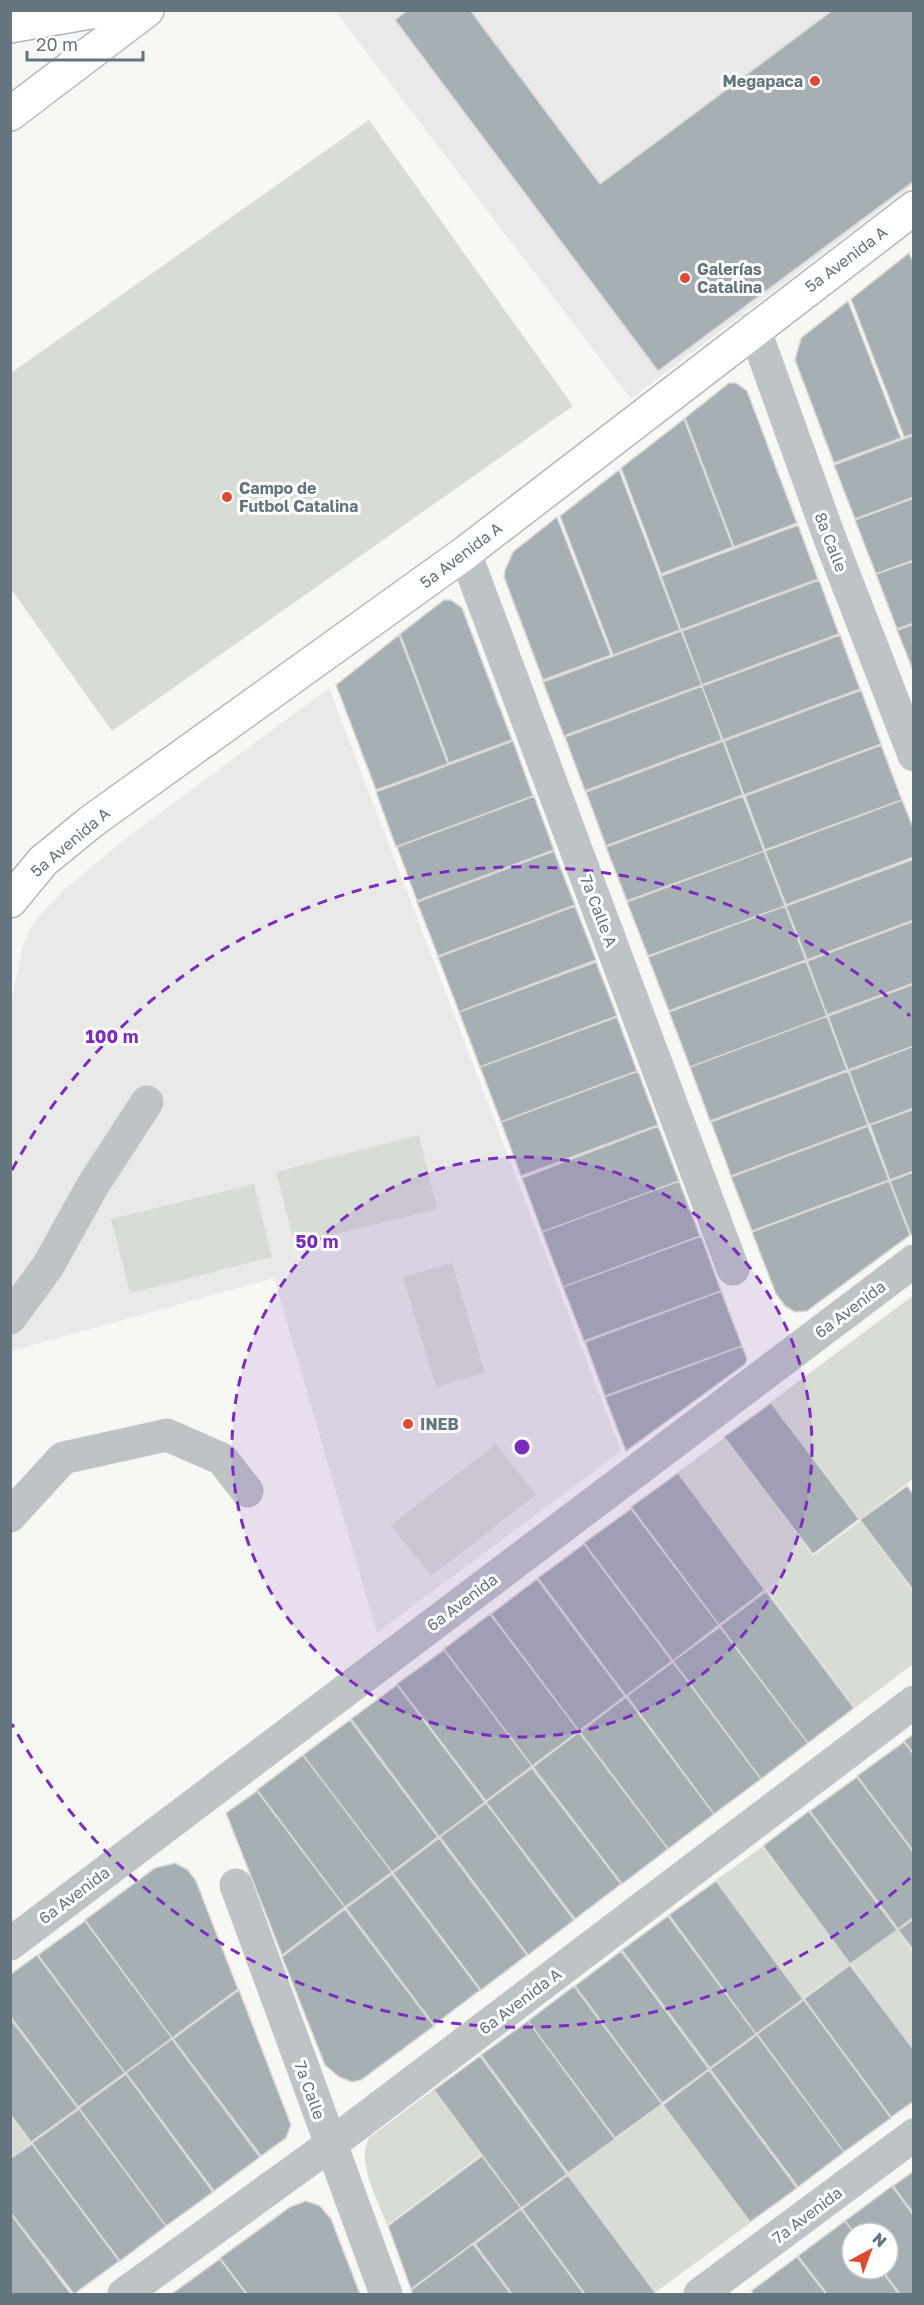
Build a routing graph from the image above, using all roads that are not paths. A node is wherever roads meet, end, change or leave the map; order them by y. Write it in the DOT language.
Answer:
graph roads {
  1 [pos="102,10"];
  2 [pos="147,10"];
  3 [pos="10,26"];
  4 [pos="10,114"];
  5 [pos="914,208"];
  6 [pos="754,328"];
  7 [pos="465,553"];
  8 [pos="914,755"];
  9 [pos="10,901"];
  10 [pos="147,1102"];
  11 [pos="914,1261"];
  12 [pos="733,1269"];
  13 [pos="10,1318"];
  14 [pos="247,1491"];
  15 [pos="10,1516"];
  16 [pos="914,1702"];
  17 [pos="236,1885"];
  18 [pos="10,1944"];
  19 [pos="914,2135"];
  20 [pos="330,2145"];
  21 [pos="124,2295"];
  22 [pos="386,2295"];
  23 [pos="700,2295"];
  1 -- 3 [label="main road"];
  2 -- 4 [label="main road"];
  5 -- 6 [label="main road, 5a Avenida A"];
  6 -- 7 [label="main road, 5a Avenida A"];
  6 -- 8 [label="street, 8a Calle"];
  7 -- 9 [label="main road, 5a Avenida A"];
  7 -- 12 [label="street, 7a Calle A"];
  10 -- 13 [label="street"];
  11 -- 18 [label="street, 6a Avenida"];
  14 -- 15 [label="street"];
  16 -- 20 [label="street, 6a Avenida A"];
  17 -- 20 [label="street, 7a Calle"];
  19 -- 23 [label="street, 7a Avenida"];
  20 -- 21 [label="street, 6a Avenida A"];
  20 -- 22 [label="street, 7a Calle"];
}
